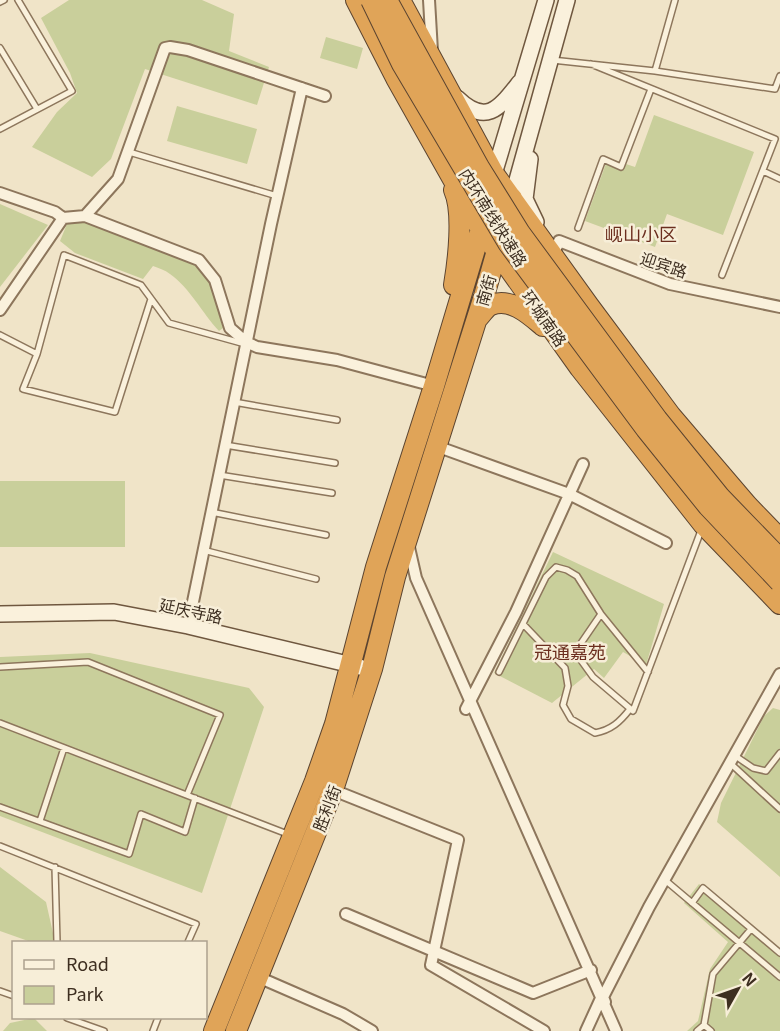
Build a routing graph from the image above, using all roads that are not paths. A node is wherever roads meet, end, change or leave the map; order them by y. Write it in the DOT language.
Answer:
graph roads {
  1 [pos="4,0"];
  2 [pos="18,0"];
  3 [pos="356,0"];
  4 [pos="370,0"];
  5 [pos="387,0"];
  6 [pos="400,0"];
  7 [pos="429,0"];
  8 [pos="546,0"];
  9 [pos="567,0"];
  10 [pos="675,0"];
  11 [pos="0,2"];
  12 [pos="0,48"];
  13 [pos="432,58"];
  14 [pos="550,60"];
  15 [pos="591,64"];
  16 [pos="655,71"];
  17 [pos="780,76"];
  18 [pos="522,80"];
  19 [pos="302,88"];
  20 [pos="651,88"];
  21 [pos="450,91"];
  22 [pos="325,96"];
  23 [pos="37,109"];
  24 [pos="536,112"];
  25 [pos="0,129"];
  26 [pos="429,136"];
  27 [pos="129,152"];
  28 [pos="763,171"];
  29 [pos="494,174"];
  30 [pos="780,179"];
  31 [pos="0,193"];
  32 [pos="277,196"];
  33 [pos="512,198"];
  34 [pos="86,216"];
  35 [pos="63,218"];
  36 [pos="578,228"];
  37 [pos="481,229"];
  38 [pos="497,251"];
  39 [pos="551,253"];
  40 [pos="722,275"];
  41 [pos="152,299"];
  42 [pos="780,307"];
  43 [pos="0,310"];
  44 [pos="477,318"];
  45 [pos="0,334"];
  46 [pos="561,342"];
  47 [pos="250,345"];
  48 [pos="444,351"];
  49 [pos="37,354"];
  50 [pos="434,386"];
  51 [pos="234,402"];
  52 [pos="337,420"];
  53 [pos="225,445"];
  54 [pos="436,446"];
  55 [pos="335,463"];
  56 [pos="582,465"];
  57 [pos="219,475"];
  58 [pos="332,493"];
  59 [pos="569,494"];
  60 [pos="211,512"];
  61 [pos="703,524"];
  62 [pos="326,535"];
  63 [pos="407,539"];
  64 [pos="780,539"];
  65 [pos="666,543"];
  66 [pos="203,550"];
  67 [pos="780,559"];
  68 [pos="395,578"];
  69 [pos="316,579"];
  70 [pos="780,582"];
  71 [pos="780,604"];
  72 [pos="0,614"];
  73 [pos="601,614"];
  74 [pos="523,624"];
  75 [pos="188,626"];
  76 [pos="351,665"];
  77 [pos="0,667"];
  78 [pos="372,669"];
  79 [pos="499,672"];
  80 [pos="648,672"];
  81 [pos="780,674"];
  82 [pos="468,704"];
  83 [pos="630,709"];
  84 [pos="0,723"];
  85 [pos="64,748"];
  86 [pos="780,753"];
  87 [pos="732,759"];
  88 [pos="333,790"];
  89 [pos="187,795"];
  90 [pos="195,798"];
  91 [pos="0,807"];
  92 [pos="780,808"];
  93 [pos="39,821"];
  94 [pos="293,836"];
  95 [pos="0,846"];
  96 [pos="55,867"];
  97 [pos="664,880"];
  98 [pos="692,903"];
  99 [pos="346,914"];
  100 [pos="751,929"];
  101 [pos="57,941"];
  102 [pos="188,941"];
  103 [pos="739,942"];
  104 [pos="434,951"];
  105 [pos="780,953"];
  106 [pos="591,970"];
  107 [pos="780,976"];
  108 [pos="258,977"];
  109 [pos="602,996"];
  110 [pos="607,1008"];
  111 [pos="72,1019"];
  112 [pos="704,1024"];
  113 [pos="104,1031"];
  114 [pos="214,1031"];
  115 [pos="236,1031"];
  116 [pos="372,1031"];
  117 [pos="544,1031"];
  118 [pos="586,1031"];
  119 [pos="616,1031"];
  120 [pos="697,1031"];
  121 [pos="711,1031"];
  1 -- 11 [label="lane"];
  2 -- 23 [label="lane"];
  3 -- 26 [label="highway, 环城南路"];
  4 -- 70 [label="highway, 内环南线快速路, bridge"];
  5 -- 67 [label="highway, 内环南线快速路, bridge"];
  6 -- 13 [label="highway"];
  7 -- 13 [label="street"];
  8 -- 18 [label="main road, 南街"];
  9 -- 14 [label="main road, 南街"];
  10 -- 16 [label="lane"];
  12 -- 23 [label="lane"];
  13 -- 21 [label="highway"];
  14 -- 15 [label="lane"];
  14 -- 24 [label="main road, 南街"];
  15 -- 16 [label="lane"];
  15 -- 20 [label="lane"];
  16 -- 17 [label="lane"];
  18 -- 21 [label="main road"];
  18 -- 29 [label="main road, 南街"];
  19 -- 22 [label="street"];
  19 -- 27 [label="street"];
  19 -- 32 [label="street"];
  20 -- 28 [label="lane"];
  20 -- 36 [label="lane"];
  21 -- 29 [label="highway"];
  23 -- 25 [label="lane"];
  24 -- 33 [label="main road, 南街"];
  24 -- 39 [label="main road"];
  26 -- 37 [label="highway, 环城南路"];
  26 -- 48 [label="highway"];
  27 -- 32 [label="lane"];
  27 -- 34 [label="street"];
  28 -- 30 [label="lane"];
  28 -- 40 [label="lane"];
  29 -- 33 [label="highway"];
  29 -- 37 [label="highway, 南街"];
  31 -- 35 [label="street"];
  32 -- 47 [label="street"];
  33 -- 38 [label="highway, 南街"];
  33 -- 39 [label="highway"];
  34 -- 35 [label="street"];
  34 -- 47 [label="street"];
  35 -- 43 [label="street"];
  37 -- 38 [label="highway, 环城南路"];
  37 -- 48 [label="highway, 南街"];
  38 -- 44 [label="highway, 南街"];
  38 -- 46 [label="highway, 环城南路"];
  39 -- 42 [label="street, 迎宾路"];
  39 -- 64 [label="highway"];
  41 -- 47 [label="lane"];
  41 -- 49 [label="lane"];
  41 -- 49 [label="lane"];
  44 -- 46 [label="highway"];
  44 -- 54 [label="highway, 南街"];
  45 -- 49 [label="lane"];
  46 -- 61 [label="highway, 环城南路"];
  47 -- 50 [label="street"];
  47 -- 51 [label="street"];
  48 -- 50 [label="highway, 南街"];
  50 -- 76 [label="highway, 南街"];
  51 -- 52 [label="lane"];
  51 -- 53 [label="street"];
  53 -- 55 [label="lane"];
  53 -- 57 [label="street"];
  54 -- 59 [label="street"];
  54 -- 63 [label="highway, 南街"];
  56 -- 59 [label="street"];
  57 -- 58 [label="lane"];
  57 -- 60 [label="street"];
  59 -- 65 [label="street"];
  59 -- 82 [label="street"];
  60 -- 62 [label="lane"];
  60 -- 66 [label="street"];
  61 -- 71 [label="highway, 环城南路"];
  61 -- 80 [label="lane"];
  63 -- 68 [label="highway, 南街"];
  63 -- 82 [label="street"];
  66 -- 69 [label="lane"];
  66 -- 75 [label="street"];
  68 -- 78 [label="highway, 胜利街"];
  72 -- 75 [label="main road, 延庆寺路"];
  73 -- 74 [label="lane"];
  73 -- 80 [label="lane"];
  73 -- 83 [label="lane"];
  74 -- 79 [label="lane"];
  74 -- 83 [label="lane"];
  75 -- 76 [label="main road, 延庆寺路"];
  76 -- 78 [label="main road, 延庆寺路"];
  76 -- 94 [label="highway, 南街"];
  77 -- 89 [label="lane"];
  78 -- 88 [label="highway, 胜利街"];
  80 -- 83 [label="lane"];
  81 -- 87 [label="street"];
  82 -- 106 [label="street"];
  84 -- 85 [label="lane"];
  85 -- 89 [label="lane"];
  85 -- 93 [label="lane"];
  86 -- 87 [label="lane"];
  87 -- 92 [label="lane"];
  87 -- 97 [label="street"];
  88 -- 104 [label="street"];
  88 -- 108 [label="highway, 胜利街"];
  89 -- 90 [label="lane"];
  90 -- 93 [label="lane"];
  90 -- 94 [label="lane"];
  91 -- 93 [label="lane"];
  94 -- 114 [label="highway, 南街"];
  95 -- 96 [label="lane"];
  96 -- 101 [label="lane"];
  96 -- 102 [label="lane"];
  97 -- 98 [label="lane"];
  97 -- 110 [label="street"];
  98 -- 100 [label="lane"];
  98 -- 103 [label="lane"];
  99 -- 104 [label="street"];
  100 -- 103 [label="lane"];
  100 -- 105 [label="lane"];
  103 -- 107 [label="lane"];
  103 -- 112 [label="lane"];
  104 -- 106 [label="street"];
  104 -- 117 [label="street"];
  106 -- 109 [label="street"];
  108 -- 115 [label="highway, 胜利街"];
  108 -- 116 [label="street"];
  109 -- 110 [label="street"];
  109 -- 118 [label="street"];
  110 -- 119 [label="street"];
  111 -- 113 [label="lane"];
  112 -- 120 [label="lane"];
  112 -- 121 [label="lane"];
}
